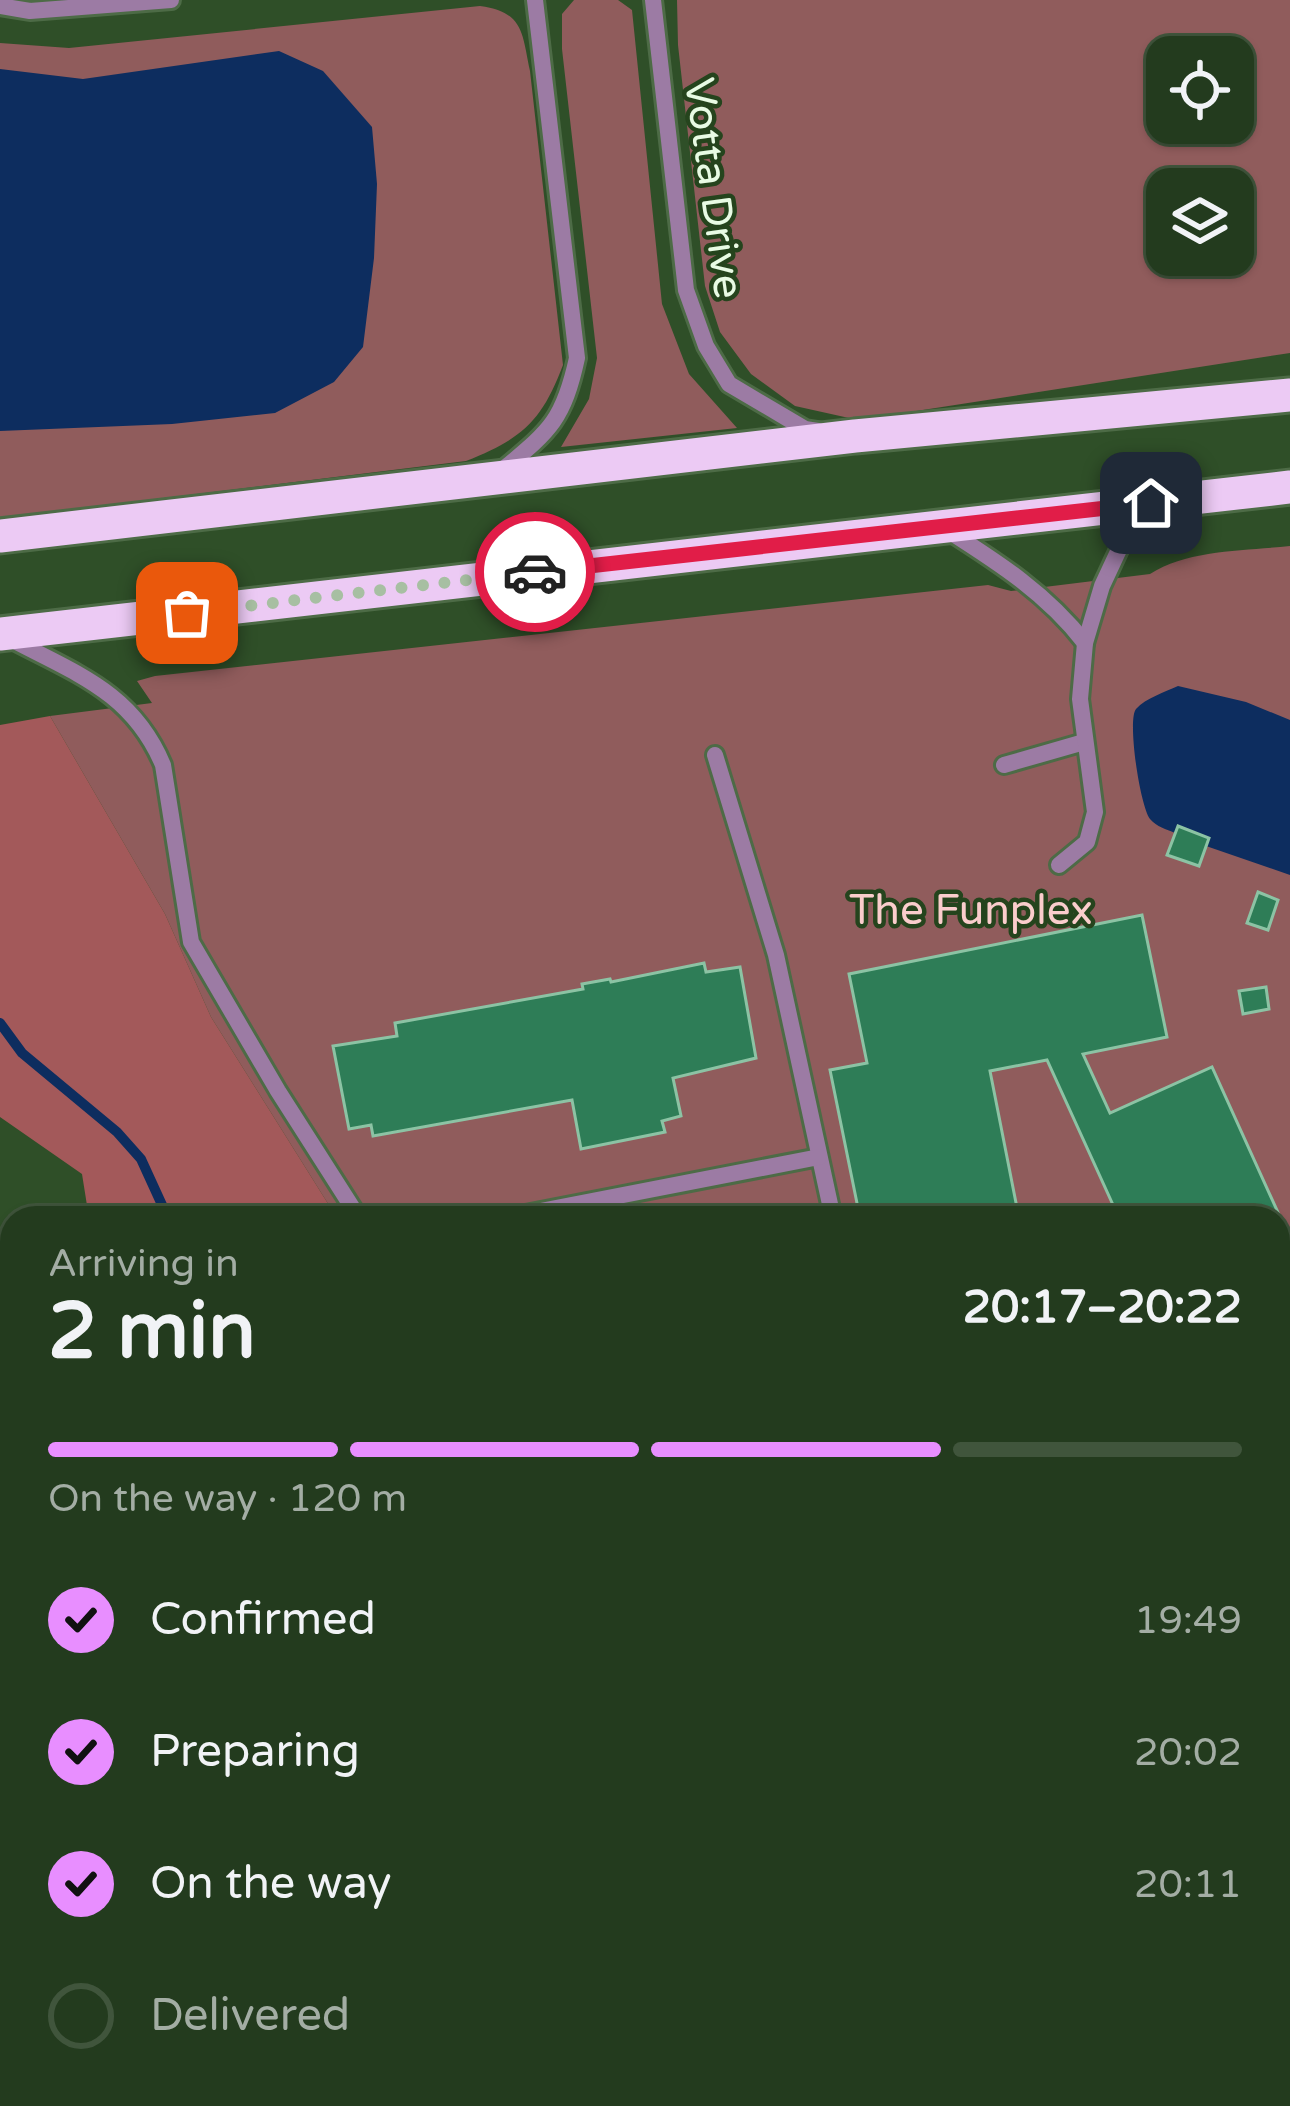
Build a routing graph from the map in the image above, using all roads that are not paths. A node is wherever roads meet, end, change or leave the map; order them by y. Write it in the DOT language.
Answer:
graph roads {
  1 [pos="171,0"];
  2 [pos="535,0"];
  3 [pos="653,0"];
  4 [pos="0,6"];
  5 [pos="1290,395"];
  6 [pos="855,436"];
  7 [pos="494,477"];
  8 [pos="1290,487"];
  9 [pos="1151,503"];
  10 [pos="943,527"];
  11 [pos="0,536"];
  12 [pos="1,634"];
  13 [pos="1085,643"];
  14 [pos="1084,742"];
  15 [pos="715,755"];
  16 [pos="1004,765"];
  17 [pos="1059,865"];
  18 [pos="820,1156"];
  19 [pos="351,1206"];
  20 [pos="566,1206"];
  21 [pos="830,1206"];
  1 -- 4 [label="lane"];
  2 -- 7 [label="lane"];
  3 -- 6 [label="lane, Votta Drive"];
  5 -- 6 [label="highway"];
  6 -- 7 [label="highway"];
  7 -- 11 [label="highway"];
  8 -- 9 [label="highway"];
  9 -- 10 [label="highway"];
  9 -- 13 [label="lane"];
  10 -- 12 [label="highway"];
  10 -- 13 [label="lane"];
  12 -- 19 [label="lane"];
  13 -- 14 [label="lane"];
  14 -- 16 [label="lane"];
  14 -- 17 [label="lane"];
  15 -- 18 [label="lane"];
  18 -- 20 [label="lane"];
  18 -- 21 [label="lane"];
}
